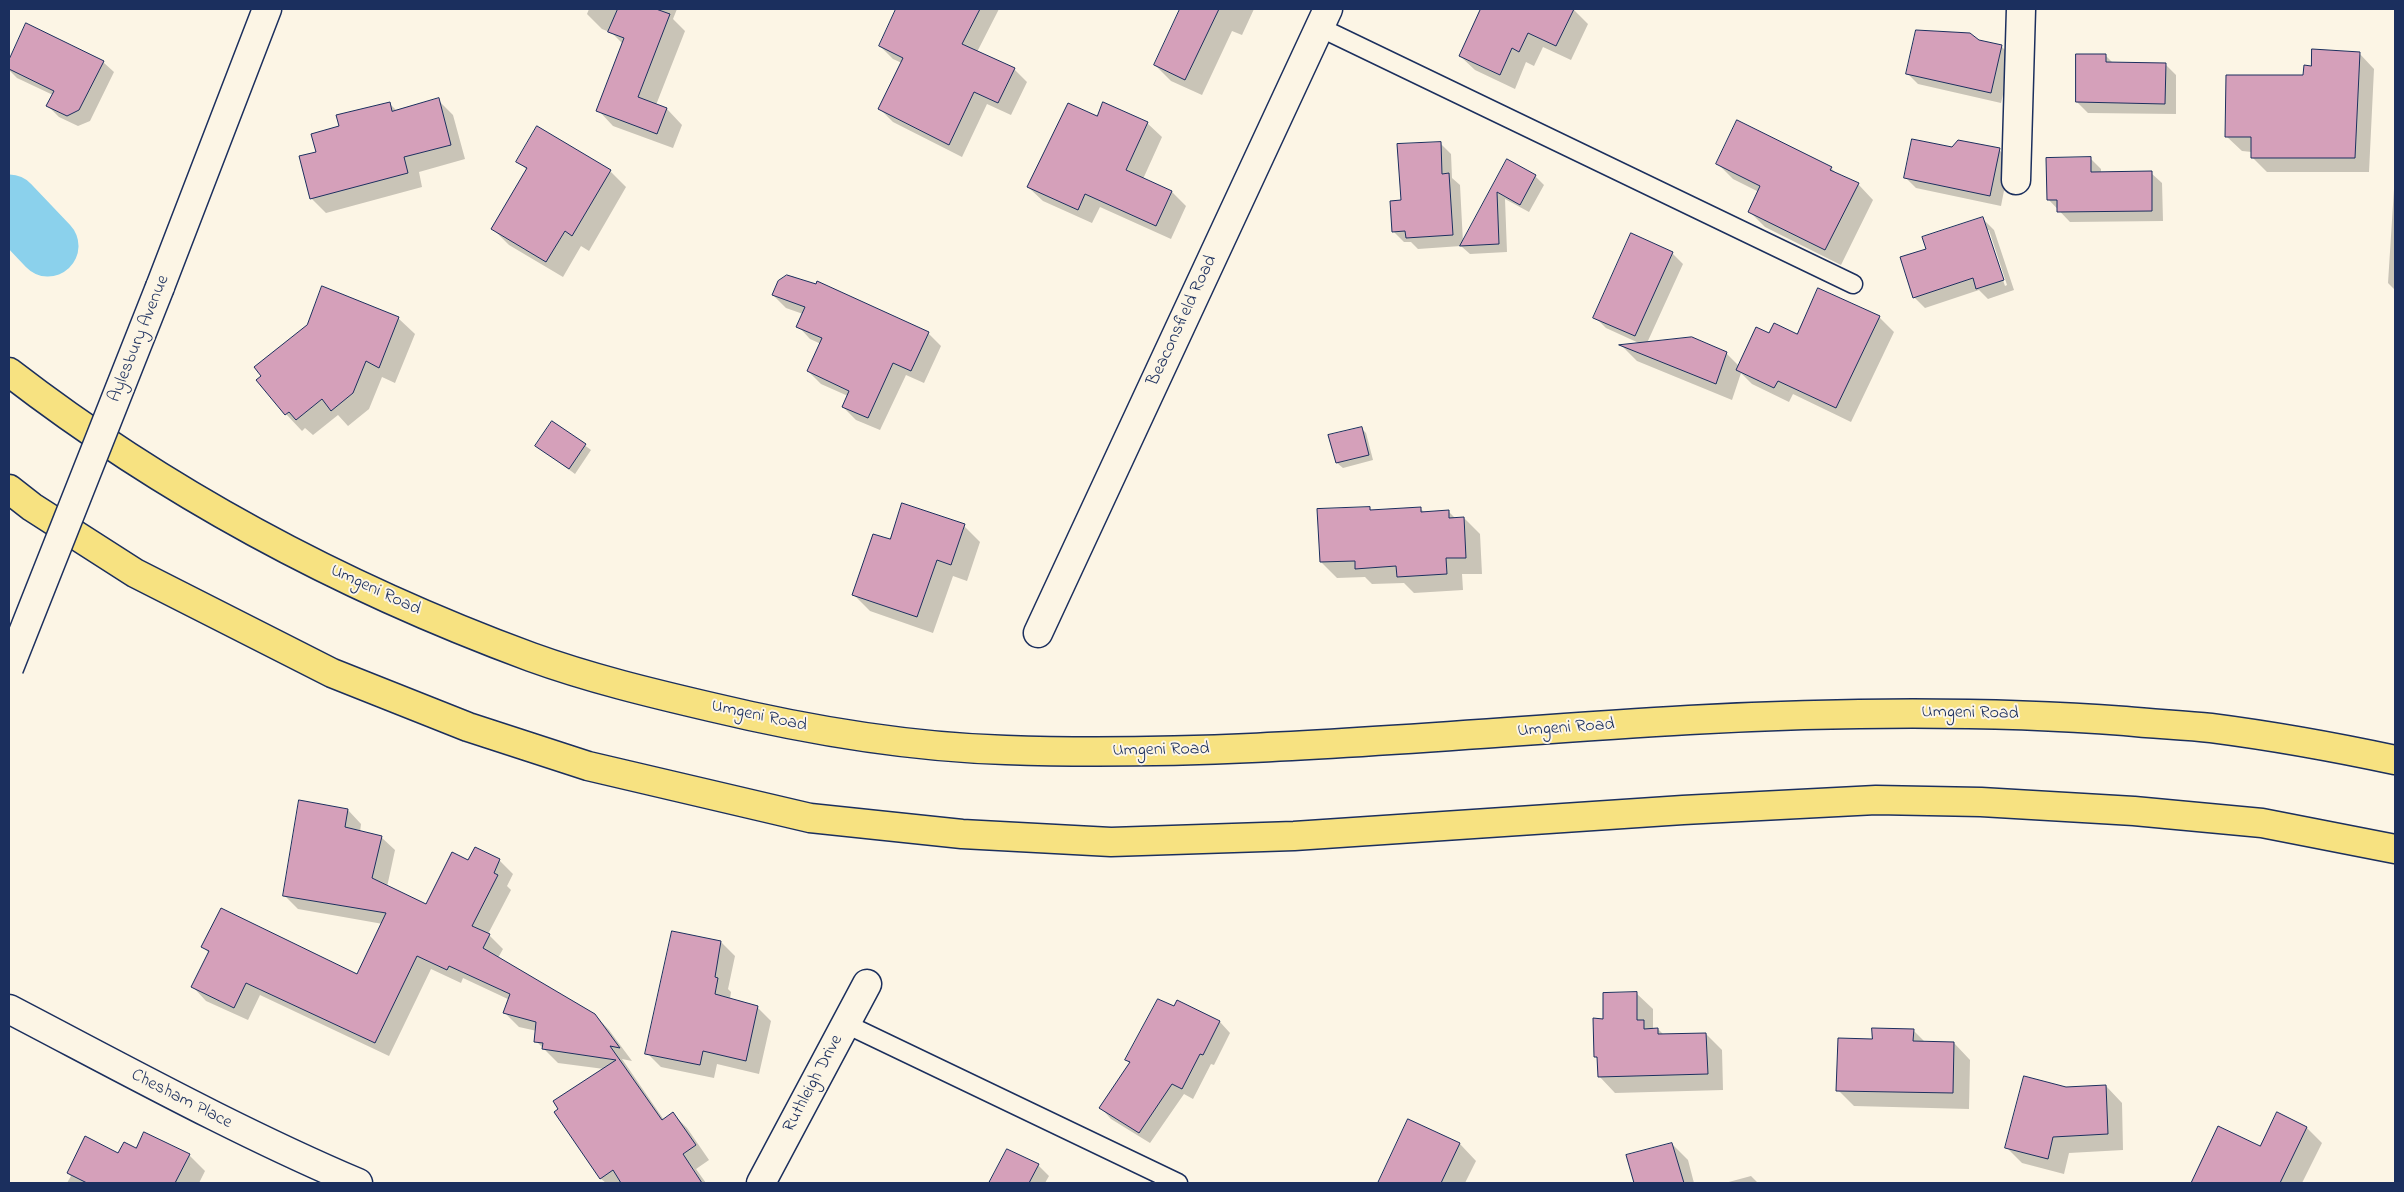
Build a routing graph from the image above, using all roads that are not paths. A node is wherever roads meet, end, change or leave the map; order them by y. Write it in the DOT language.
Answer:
graph roads {
  1 [pos="267,9"];
  2 [pos="2021,9"];
  3 [pos="1323,18"];
  4 [pos="2016,180"];
  5 [pos="1853,284"];
  6 [pos="9,372"];
  7 [pos="9,489"];
  8 [pos="1038,633"];
  9 [pos="9,668"];
  10 [pos="2395,760"];
  11 [pos="2395,849"];
  12 [pos="867,984"];
  13 [pos="9,1009"];
  14 [pos="846,1024"];
  15 [pos="358,1183"];
  16 [pos="761,1183"];
  17 [pos="1178,1183"];
  1 -- 9 [label="street, Aylesbury Avenue, bridge"];
  2 -- 4 [label="street"];
  3 -- 5 [label="lane"];
  3 -- 8 [label="street, Beaconsfield Road"];
  6 -- 10 [label="highway, Umgeni Road"];
  7 -- 11 [label="highway"];
  12 -- 14 [label="street, Ruthleigh Drive"];
  13 -- 15 [label="street, Chesham Place"];
  14 -- 16 [label="street, Ruthleigh Drive"];
  14 -- 17 [label="lane"];
}
